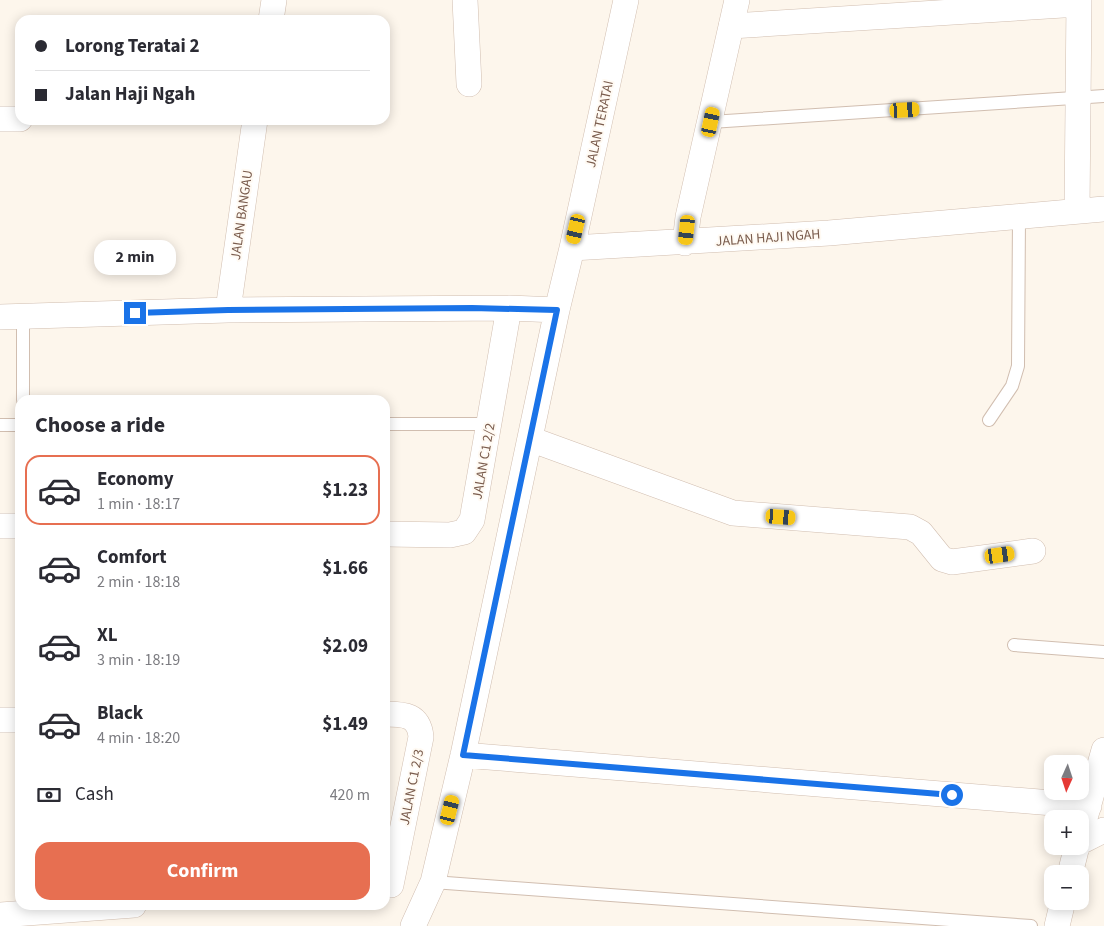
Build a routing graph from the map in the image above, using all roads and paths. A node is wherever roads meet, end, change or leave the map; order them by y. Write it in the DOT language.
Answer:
graph roads {
  1 [pos="274,0"];
  2 [pos="464,0"];
  3 [pos="626,0"];
  4 [pos="737,0"];
  5 [pos="1079,2"];
  6 [pos="881,8"];
  7 [pos="272,15"];
  8 [pos="731,26"];
  9 [pos="469,84"];
  10 [pos="1104,96"];
  11 [pos="1079,99"];
  12 [pos="0,119"];
  13 [pos="15,119"];
  14 [pos="711,122"];
  15 [pos="253,125"];
  16 [pos="1104,209"];
  17 [pos="1076,211"];
  18 [pos="1019,217"];
  19 [pos="686,243"];
  20 [pos="572,248"];
  21 [pos="509,308"];
  22 [pos="228,310"];
  23 [pos="557,310"];
  24 [pos="12,316"];
  25 [pos="22,395"];
  26 [pos="989,420"];
  27 [pos="390,424"];
  28 [pos="490,424"];
  29 [pos="0,425"];
  30 [pos="15,425"];
  31 [pos="530,440"];
  32 [pos="0,526"];
  33 [pos="15,526"];
  34 [pos="390,534"];
  35 [pos="1033,551"];
  36 [pos="1014,646"];
  37 [pos="1104,652"];
  38 [pos="390,714"];
  39 [pos="0,720"];
  40 [pos="15,720"];
  41 [pos="1104,750"];
  42 [pos="463,755"];
  43 [pos="1089,806"];
  44 [pos="1088,810"];
  45 [pos="1104,830"];
  46 [pos="1089,838"];
  47 [pos="390,877"];
  48 [pos="433,882"];
  49 [pos="390,886"];
  50 [pos="67,910"];
  51 [pos="1060,910"];
  52 [pos="0,915"];
  53 [pos="413,926"];
  54 [pos="1031,926"];
  55 [pos="1056,926"];
  1 -- 7 [label="street"];
  2 -- 9 [label="street"];
  3 -- 20 [label="street, JALAN TERATAI"];
  4 -- 8 [label="street"];
  5 -- 6 [label="street"];
  5 -- 11 [label="street"];
  6 -- 8 [label="street"];
  8 -- 14 [label="street"];
  10 -- 11 [label="lane"];
  11 -- 14 [label="lane"];
  11 -- 17 [label="street"];
  12 -- 13 [label="street"];
  14 -- 19 [label="street"];
  15 -- 22 [label="street, JALAN BANGAU"];
  16 -- 17 [label="street, JALAN HAJI NGAH"];
  17 -- 18 [label="street, JALAN HAJI NGAH"];
  18 -- 19 [label="street, JALAN HAJI NGAH"];
  18 -- 26 [label="lane"];
  19 -- 20 [label="street, JALAN HAJI NGAH"];
  20 -- 23 [label="street"];
  21 -- 22 [label="street"];
  21 -- 23 [label="street"];
  21 -- 28 [label="street, JALAN C1 2/2"];
  22 -- 24 [label="street"];
  23 -- 31 [label="street"];
  24 -- 25 [label="lane"];
  27 -- 28 [label="lane"];
  28 -- 34 [label="street, JALAN C1 2/2"];
  29 -- 30 [label="lane"];
  31 -- 35 [label="street"];
  31 -- 42 [label="street"];
  32 -- 33 [label="street"];
  36 -- 37 [label="lane"];
  38 -- 47 [label="street, JALAN C1 2/3"];
  39 -- 40 [label="street"];
  41 -- 43 [label="street"];
  42 -- 43 [label="street"];
  42 -- 48 [label="street"];
  43 -- 44 [label="street"];
  45 -- 46 [label="street"];
  48 -- 49 [label="street"];
  48 -- 53 [label="street"];
  48 -- 54 [label="lane"];
  50 -- 52 [label="street"];
  51 -- 55 [label="street"];
}
